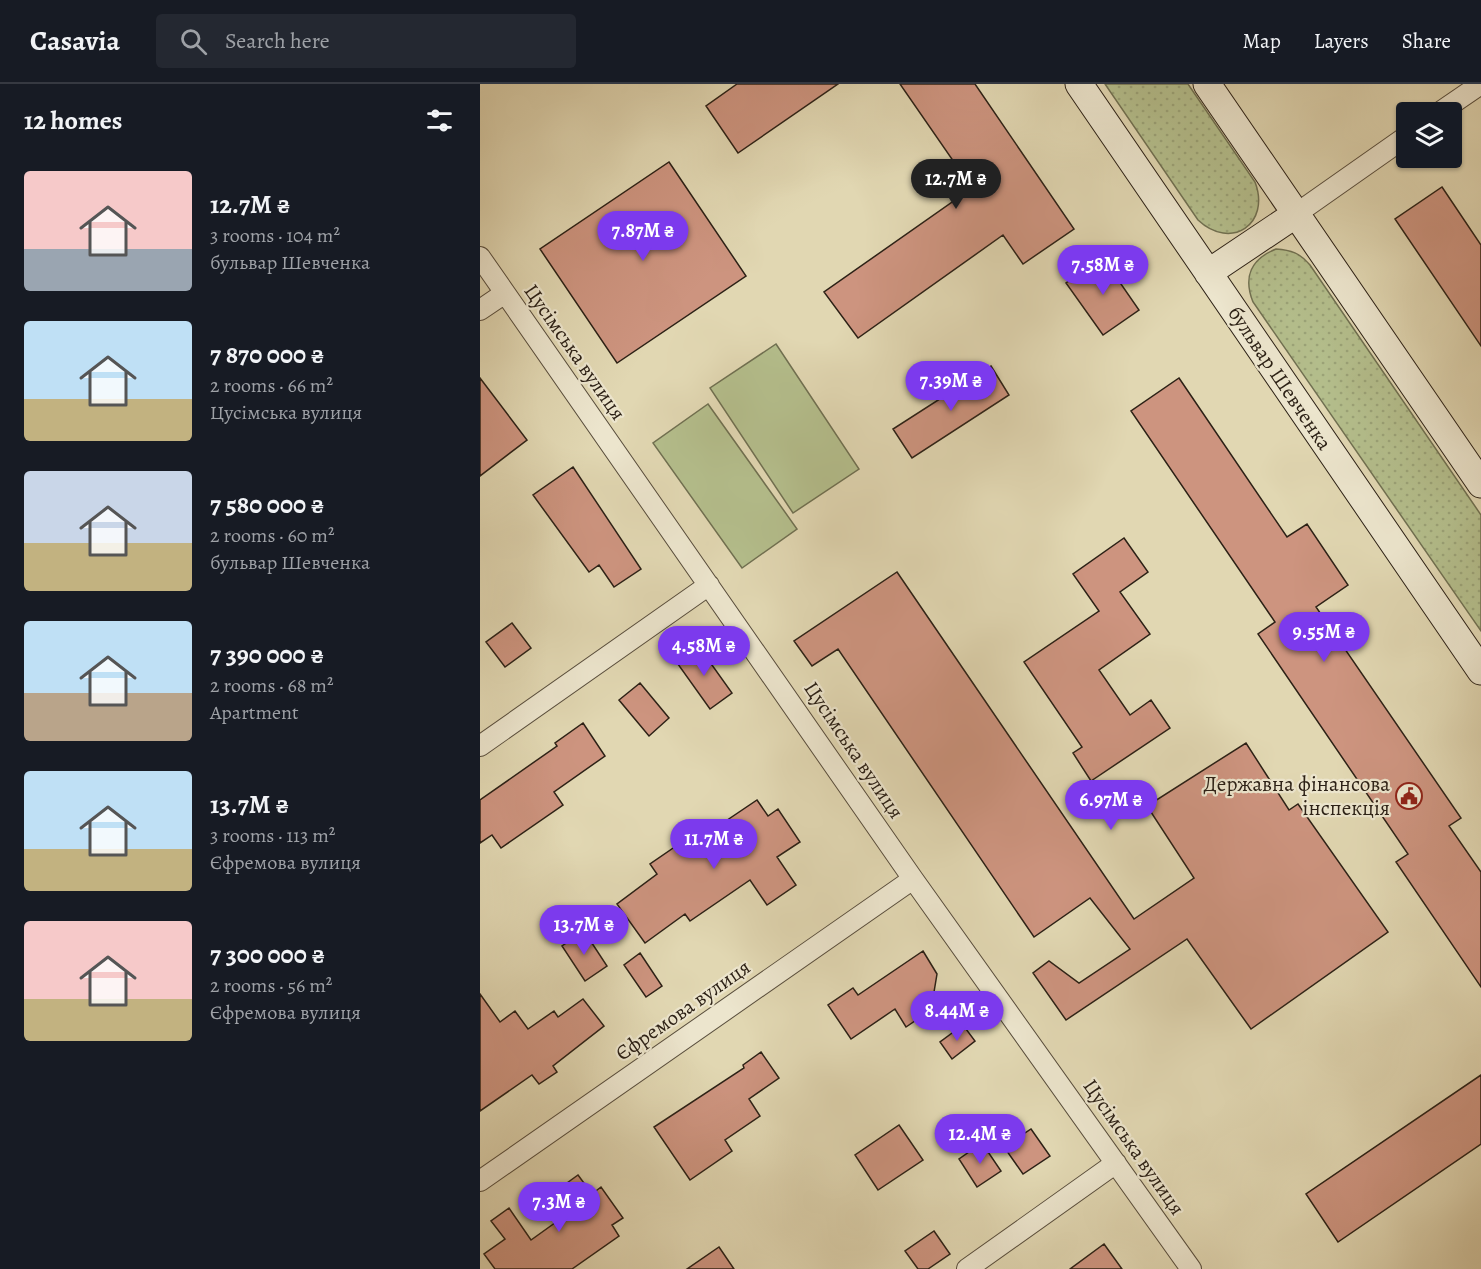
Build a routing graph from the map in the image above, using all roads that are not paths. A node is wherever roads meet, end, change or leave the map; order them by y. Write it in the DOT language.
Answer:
graph roads {
  1 [pos="1079,84"];
  2 [pos="1207,84"];
  3 [pos="1481,84"];
  4 [pos="1455,102"];
  5 [pos="1396,144"];
  6 [pos="1296,214"];
  7 [pos="480,257"];
  8 [pos="1209,273"];
  9 [pos="505,293"];
  10 [pos="480,310"];
  11 [pos="1481,484"];
  12 [pos="709,585"];
  13 [pos="1481,671"];
  14 [pos="480,746"];
  15 [pos="913,879"];
  16 [pos="1116,1163"];
  17 [pos="480,1181"];
  18 [pos="967,1269"];
  19 [pos="1191,1269"];
  1 -- 8 [label="main road, бульвар Шевченка"];
  2 -- 6 [label="main road"];
  3 -- 4 [label="street"];
  5 -- 6 [label="street"];
  6 -- 8 [label="main road"];
  6 -- 11 [label="main road"];
  7 -- 9 [label="street, Цусімська вулиця"];
  8 -- 13 [label="main road, бульвар Шевченка"];
  9 -- 10 [label="street"];
  9 -- 12 [label="street, Цусімська вулиця"];
  12 -- 14 [label="street"];
  12 -- 15 [label="street, Цусімська вулиця"];
  15 -- 16 [label="street, Цусімська вулиця"];
  15 -- 17 [label="street, Єфремова вулиця"];
  16 -- 18 [label="street"];
  16 -- 19 [label="street, Цусімська вулиця"];
}
